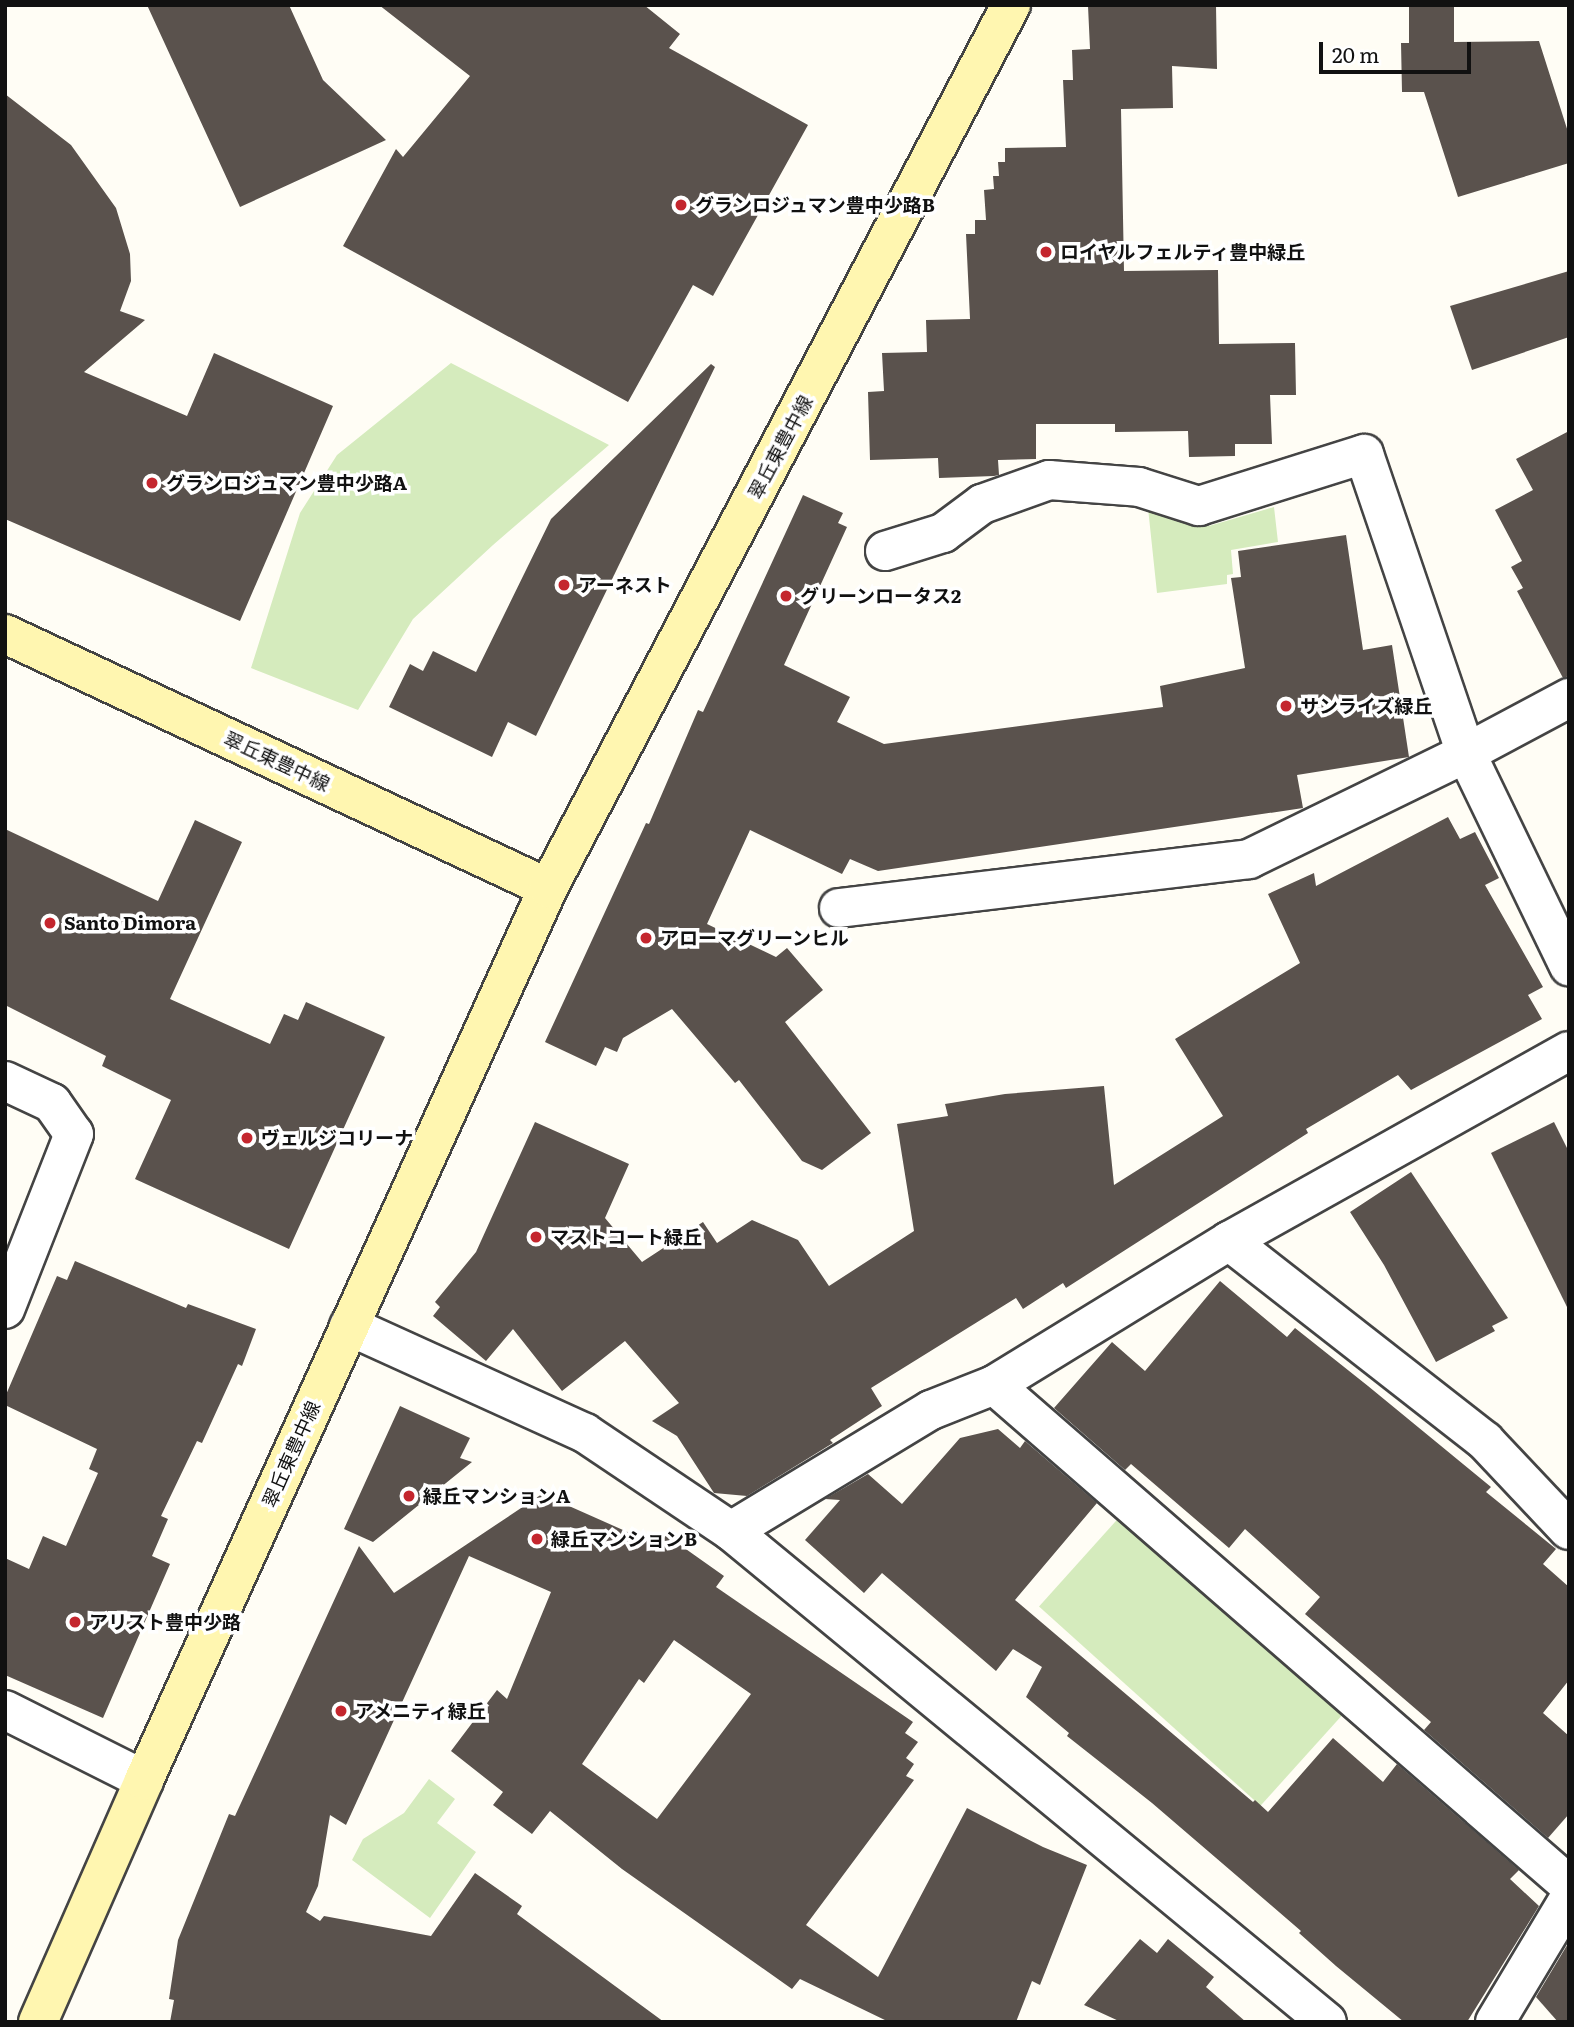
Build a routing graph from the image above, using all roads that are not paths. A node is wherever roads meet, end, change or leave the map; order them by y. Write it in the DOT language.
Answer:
graph roads {
  1 [pos="1011,5"];
  2 [pos="885,551"];
  3 [pos="5,634"];
  4 [pos="1569,698"];
  5 [pos="1466,753"];
  6 [pos="548,888"];
  7 [pos="839,908"];
  8 [pos="1569,966"];
  9 [pos="1569,1051"];
  10 [pos="5,1081"];
  11 [pos="1229,1241"];
  12 [pos="5,1309"];
  13 [pos="349,1326"];
  14 [pos="994,1385"];
  15 [pos="1569,1530"];
  16 [pos="731,1531"];
  17 [pos="5,1710"];
  18 [pos="144,1780"];
  19 [pos="1569,1885"];
  20 [pos="1569,1899"];
  21 [pos="38,2022"];
  22 [pos="1327,2022"];
  23 [pos="1495,2022"];
  1 -- 6 [label="street, 翠丘東豊中線"];
  2 -- 5 [label="street"];
  3 -- 6 [label="street, 翠丘東豊中線"];
  4 -- 5 [label="street"];
  5 -- 7 [label="street"];
  5 -- 8 [label="street"];
  6 -- 13 [label="street, 翠丘東豊中線"];
  9 -- 11 [label="street"];
  10 -- 12 [label="street"];
  11 -- 14 [label="street"];
  11 -- 15 [label="street"];
  13 -- 16 [label="street"];
  13 -- 18 [label="street, 翠丘東豊中線"];
  14 -- 16 [label="street"];
  14 -- 19 [label="street"];
  16 -- 22 [label="street"];
  17 -- 18 [label="street"];
  18 -- 21 [label="street, 翠丘東豊中線"];
  20 -- 23 [label="street"];
}
